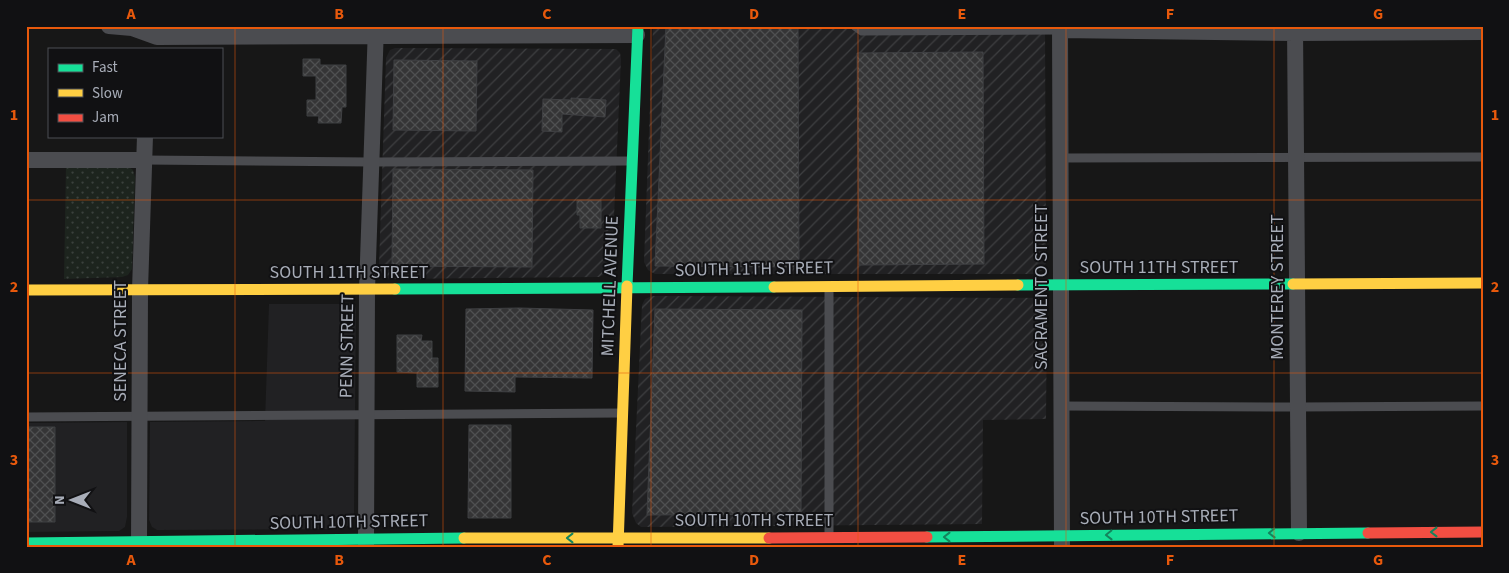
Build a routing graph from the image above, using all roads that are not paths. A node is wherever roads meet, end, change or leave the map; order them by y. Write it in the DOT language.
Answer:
graph roads {
  1 [pos="108,26"];
  2 [pos="855,26"];
  3 [pos="1060,28"];
  4 [pos="1177,29"];
  5 [pos="1414,29"];
  6 [pos="1295,30"];
  7 [pos="638,31"];
  8 [pos="376,32"];
  9 [pos="1483,32"];
  10 [pos="146,41"];
  11 [pos="145,138"];
  12 [pos="1296,157"];
  13 [pos="1483,157"];
  14 [pos="1060,158"];
  15 [pos="26,160"];
  16 [pos="144,160"];
  17 [pos="633,161"];
  18 [pos="371,162"];
  19 [pos="1483,283"];
  20 [pos="1297,284"];
  21 [pos="1061,285"];
  22 [pos="829,286"];
  23 [pos="627,288"];
  24 [pos="26,290"];
  25 [pos="140,290"];
  26 [pos="367,290"];
  27 [pos="1062,406"];
  28 [pos="1483,406"];
  29 [pos="1298,407"];
  30 [pos="622,412"];
  31 [pos="366,415"];
  32 [pos="140,416"];
  33 [pos="26,417"];
  34 [pos="1483,532"];
  35 [pos="833,540"];
  36 [pos="1299,540"];
  37 [pos="1062,541"];
  38 [pos="26,542"];
  39 [pos="481,542"];
  40 [pos="619,542"];
  41 [pos="366,543"];
  42 [pos="139,544"];
  1 -- 10 [label="street"];
  2 -- 3 [label="lane"];
  3 -- 4 [label="street"];
  3 -- 14 [label="street, SACRAMENTO STREET"];
  4 -- 6 [label="street"];
  5 -- 6 [label="street"];
  5 -- 9 [label="street"];
  6 -- 12 [label="street, MONTEREY STREET"];
  7 -- 8 [label="street"];
  7 -- 17 [label="main road, MITCHELL AVENUE"];
  8 -- 10 [label="street"];
  8 -- 18 [label="street, PENN STREET"];
  11 -- 16 [label="street, SENECA STREET"];
  12 -- 13 [label="lane"];
  12 -- 14 [label="lane"];
  12 -- 20 [label="street, MONTEREY STREET"];
  14 -- 21 [label="street, SACRAMENTO STREET"];
  15 -- 16 [label="street"];
  16 -- 18 [label="lane"];
  16 -- 25 [label="street, SENECA STREET"];
  17 -- 18 [label="lane"];
  17 -- 23 [label="main road, MITCHELL AVENUE"];
  18 -- 26 [label="street, PENN STREET"];
  19 -- 20 [label="main road, SOUTH 11TH STREET"];
  20 -- 21 [label="main road, SOUTH 11TH STREET"];
  20 -- 29 [label="street, MONTEREY STREET"];
  21 -- 22 [label="main road, SOUTH 11TH STREET"];
  21 -- 27 [label="street, SACRAMENTO STREET"];
  22 -- 23 [label="main road, SOUTH 11TH STREET"];
  22 -- 35 [label="lane"];
  23 -- 26 [label="main road, SOUTH 11TH STREET"];
  23 -- 30 [label="main road, MITCHELL AVENUE"];
  24 -- 25 [label="main road, SOUTH 11TH STREET"];
  25 -- 26 [label="main road, SOUTH 11TH STREET"];
  25 -- 32 [label="street, SENECA STREET"];
  26 -- 31 [label="street, PENN STREET"];
  27 -- 29 [label="lane"];
  27 -- 37 [label="street, SACRAMENTO STREET"];
  28 -- 29 [label="lane"];
  29 -- 36 [label="street, MONTEREY STREET"];
  30 -- 31 [label="lane"];
  30 -- 40 [label="main road, MITCHELL AVENUE"];
  31 -- 32 [label="lane"];
  31 -- 41 [label="street, PENN STREET"];
  32 -- 33 [label="lane"];
  32 -- 42 [label="street, SENECA STREET"];
  34 -- 36 [label="main road, SOUTH 10TH STREET, one-way"];
  37 -- 35 [label="main road, SOUTH 10TH STREET, one-way"];
  35 -- 40 [label="main road, SOUTH 10TH STREET"];
  36 -- 37 [label="main road, SOUTH 10TH STREET, one-way"];
  38 -- 42 [label="main road, SOUTH 10TH STREET"];
  40 -- 39 [label="main road, SOUTH 10TH STREET, one-way"];
  39 -- 41 [label="main road, SOUTH 10TH STREET"];
  41 -- 42 [label="main road, SOUTH 10TH STREET"];
}
